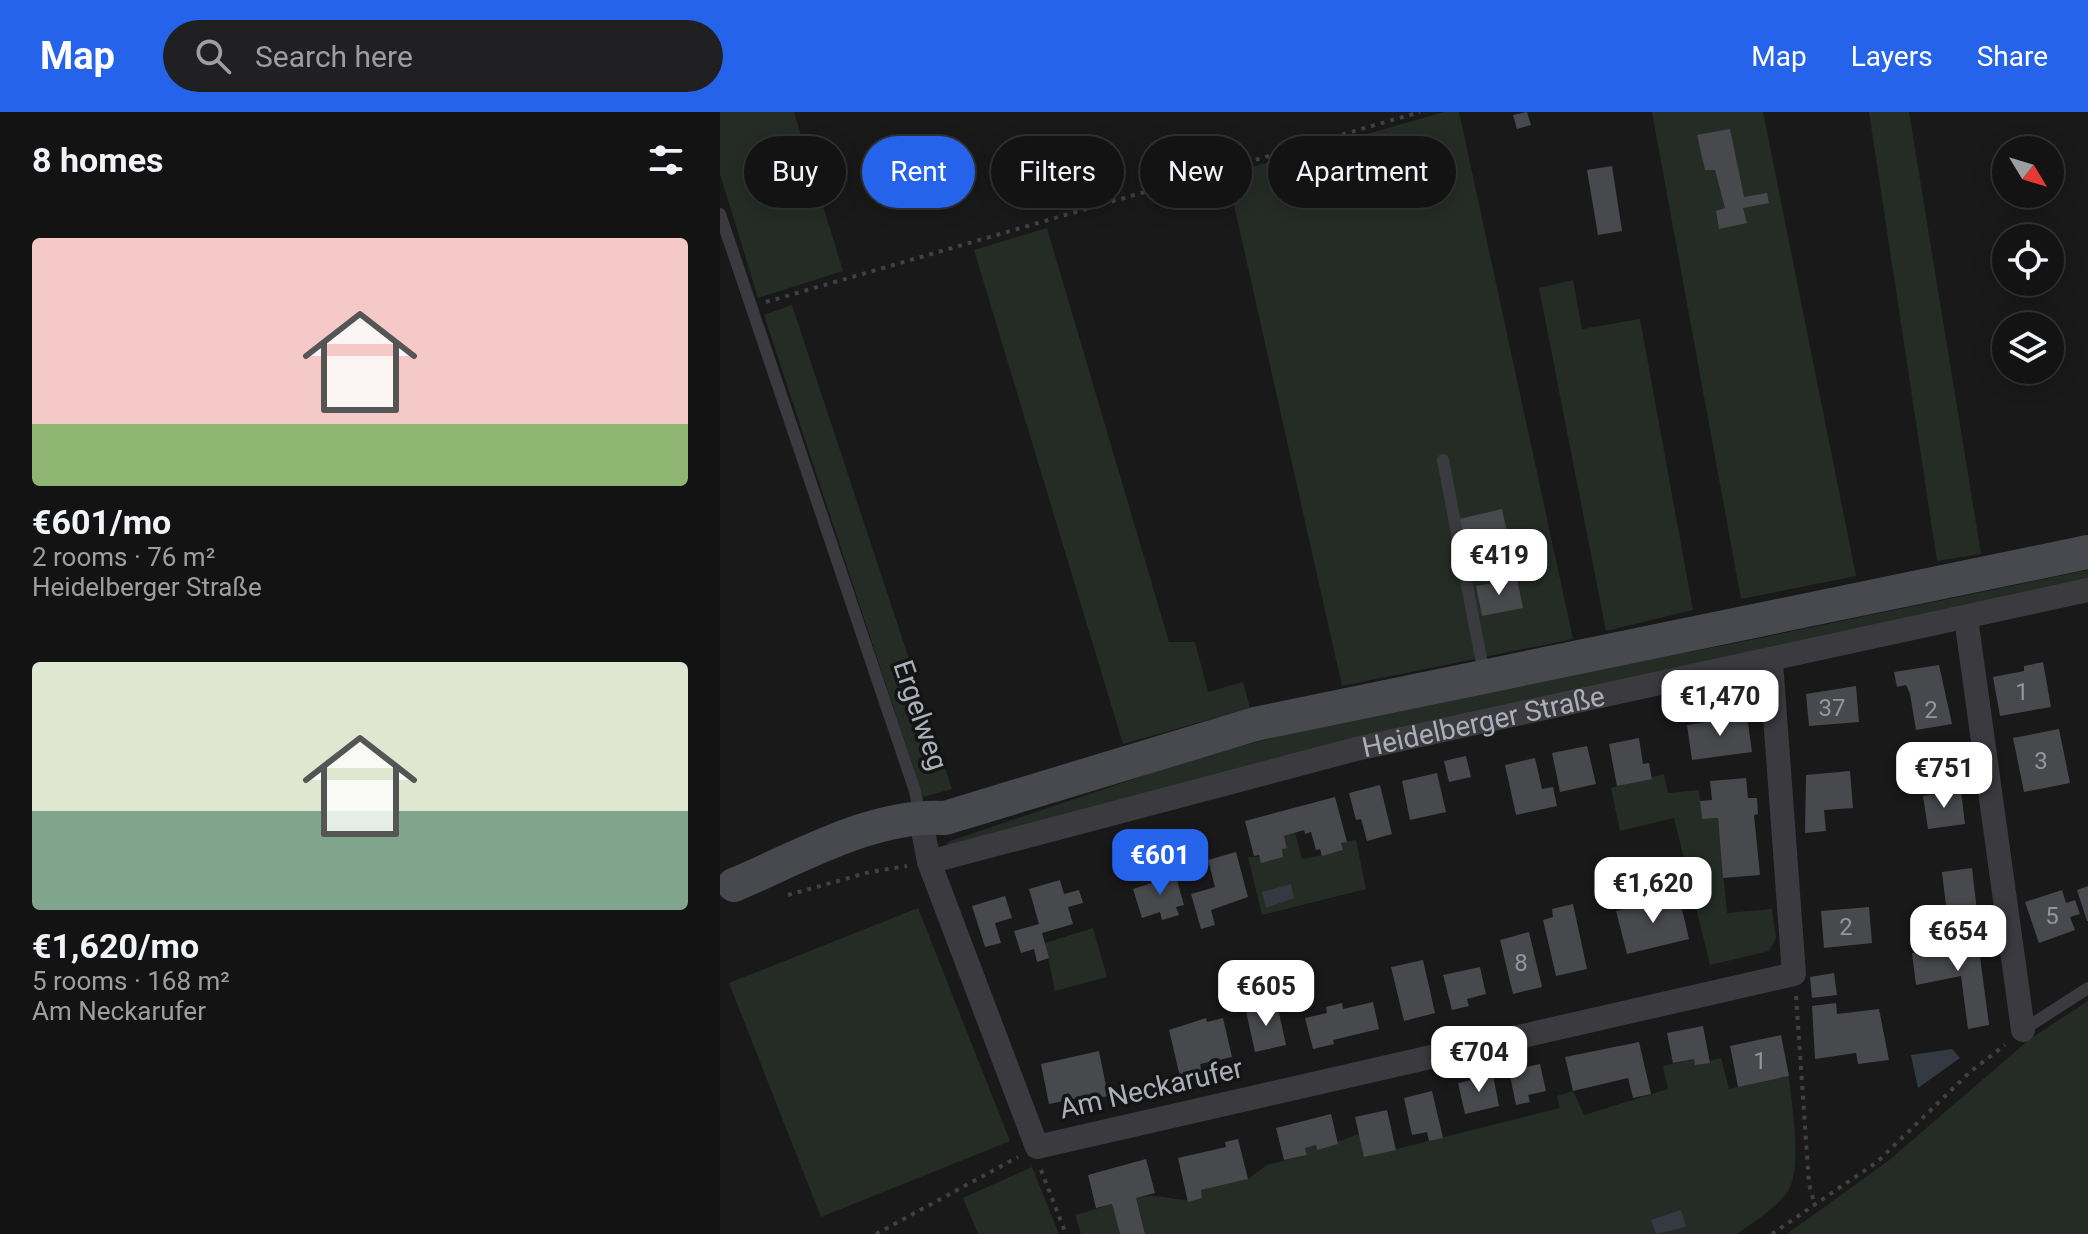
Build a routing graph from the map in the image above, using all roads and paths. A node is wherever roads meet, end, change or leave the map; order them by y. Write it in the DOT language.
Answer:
graph roads {
  1 [pos="1420,112"];
  2 [pos="720,214"];
  3 [pos="752,306"];
  4 [pos="1443,460"];
  5 [pos="2088,552"];
  6 [pos="2088,590"];
  7 [pos="1966,618"];
  8 [pos="1771,662"];
  9 [pos="1484,674"];
  10 [pos="929,833"];
  11 [pos="727,887"];
  12 [pos="780,897"];
  13 [pos="1794,974"];
  14 [pos="2088,988"];
  15 [pos="2023,1030"];
  16 [pos="1037,1147"];
  17 [pos="1815,1206"];
  18 [pos="876,1234"];
  19 [pos="1066,1234"];
  20 [pos="1772,1234"];
  1 -- 3 [label="path"];
  2 -- 3 [label="lane, Ergelweg"];
  3 -- 10 [label="lane, Ergelweg"];
  4 -- 9 [label="lane"];
  5 -- 9 [label="main road, Heidelberger Straße"];
  6 -- 7 [label="street, Heidelberger Straße"];
  7 -- 8 [label="street, Heidelberger Straße"];
  7 -- 15 [label="street"];
  8 -- 10 [label="street, Heidelberger Straße"];
  8 -- 13 [label="street"];
  9 -- 10 [label="main road, Heidelberger Straße"];
  10 -- 11 [label="main road, Heidelberger Straße"];
  10 -- 12 [label="path"];
  10 -- 16 [label="street, Ergelweg"];
  13 -- 16 [label="street, Am Neckarufer"];
  13 -- 17 [label="path"];
  14 -- 15 [label="lane"];
  15 -- 17 [label="path"];
  16 -- 18 [label="path"];
  16 -- 19 [label="path"];
  17 -- 20 [label="path"];
}
